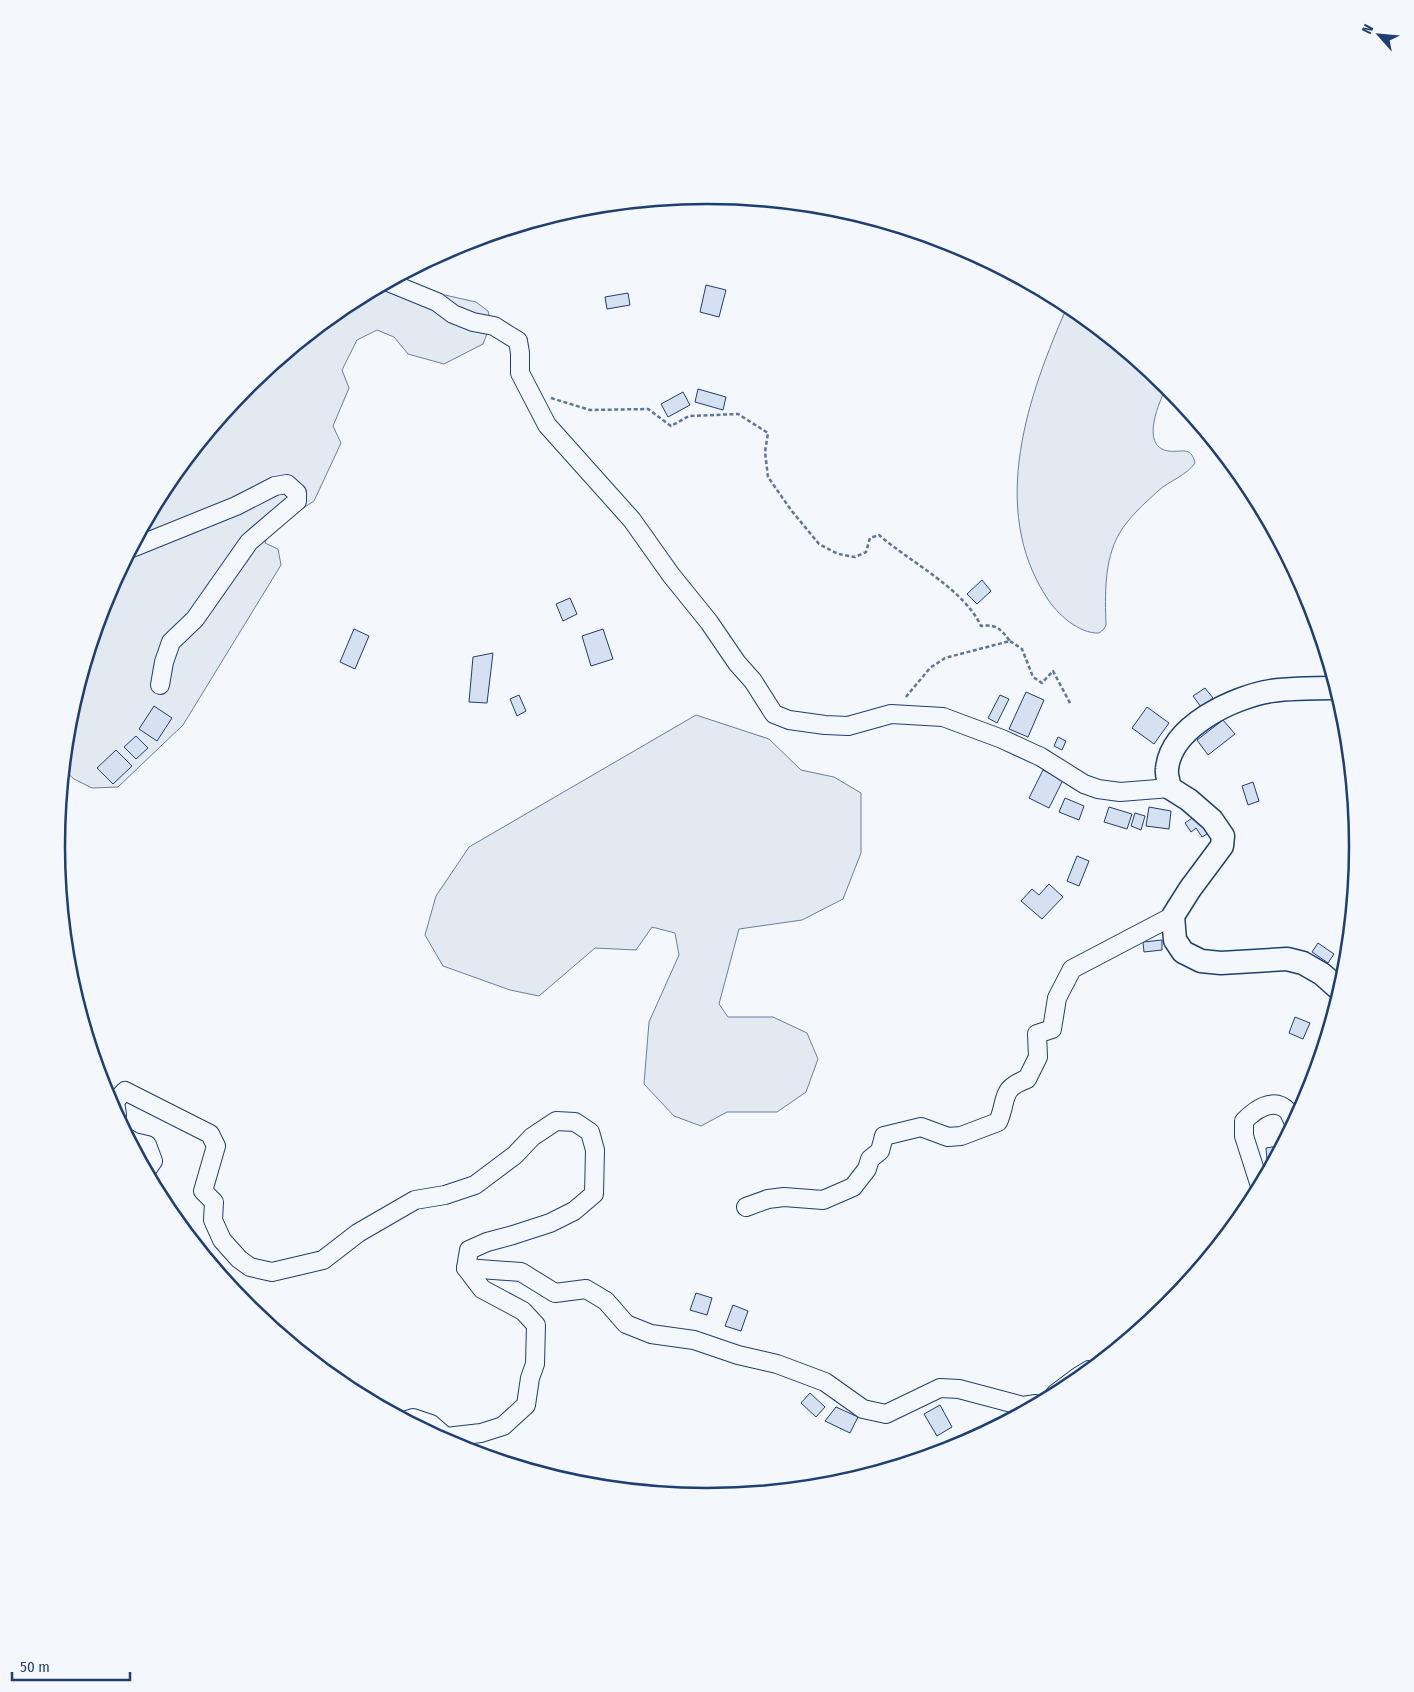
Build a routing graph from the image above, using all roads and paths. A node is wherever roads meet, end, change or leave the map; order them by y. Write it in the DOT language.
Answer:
graph roads {
  1 [pos="395,285"];
  2 [pos="528,390"];
  3 [pos="140,545"];
  4 [pos="1010,641"];
  5 [pos="160,685"];
  6 [pos="1329,688"];
  7 [pos="1071,705"];
  8 [pos="891,714"];
  9 [pos="1170,788"];
  10 [pos="1173,916"];
  11 [pos="1334,984"];
  12 [pos="117,1098"];
  13 [pos="1290,1115"];
  14 [pos="138,1143"];
  15 [pos="150,1165"];
  16 [pos="1257,1177"];
  17 [pos="746,1207"];
  18 [pos="466,1268"];
  19 [pos="1021,1406"];
  20 [pos="420,1420"];
  21 [pos="435,1428"];
  22 [pos="453,1435"];
  1 -- 2 [label="street"];
  2 -- 4 [label="path"];
  2 -- 8 [label="street"];
  3 -- 5 [label="street"];
  4 -- 7 [label="path"];
  4 -- 8 [label="path"];
  6 -- 9 [label="main road"];
  8 -- 9 [label="street"];
  9 -- 10 [label="main road"];
  10 -- 11 [label="main road"];
  10 -- 17 [label="street"];
  12 -- 18 [label="street"];
  13 -- 16 [label="street"];
  14 -- 15 [label="street"];
  18 -- 19 [label="street"];
  18 -- 22 [label="street"];
  20 -- 21 [label="street"];
}
